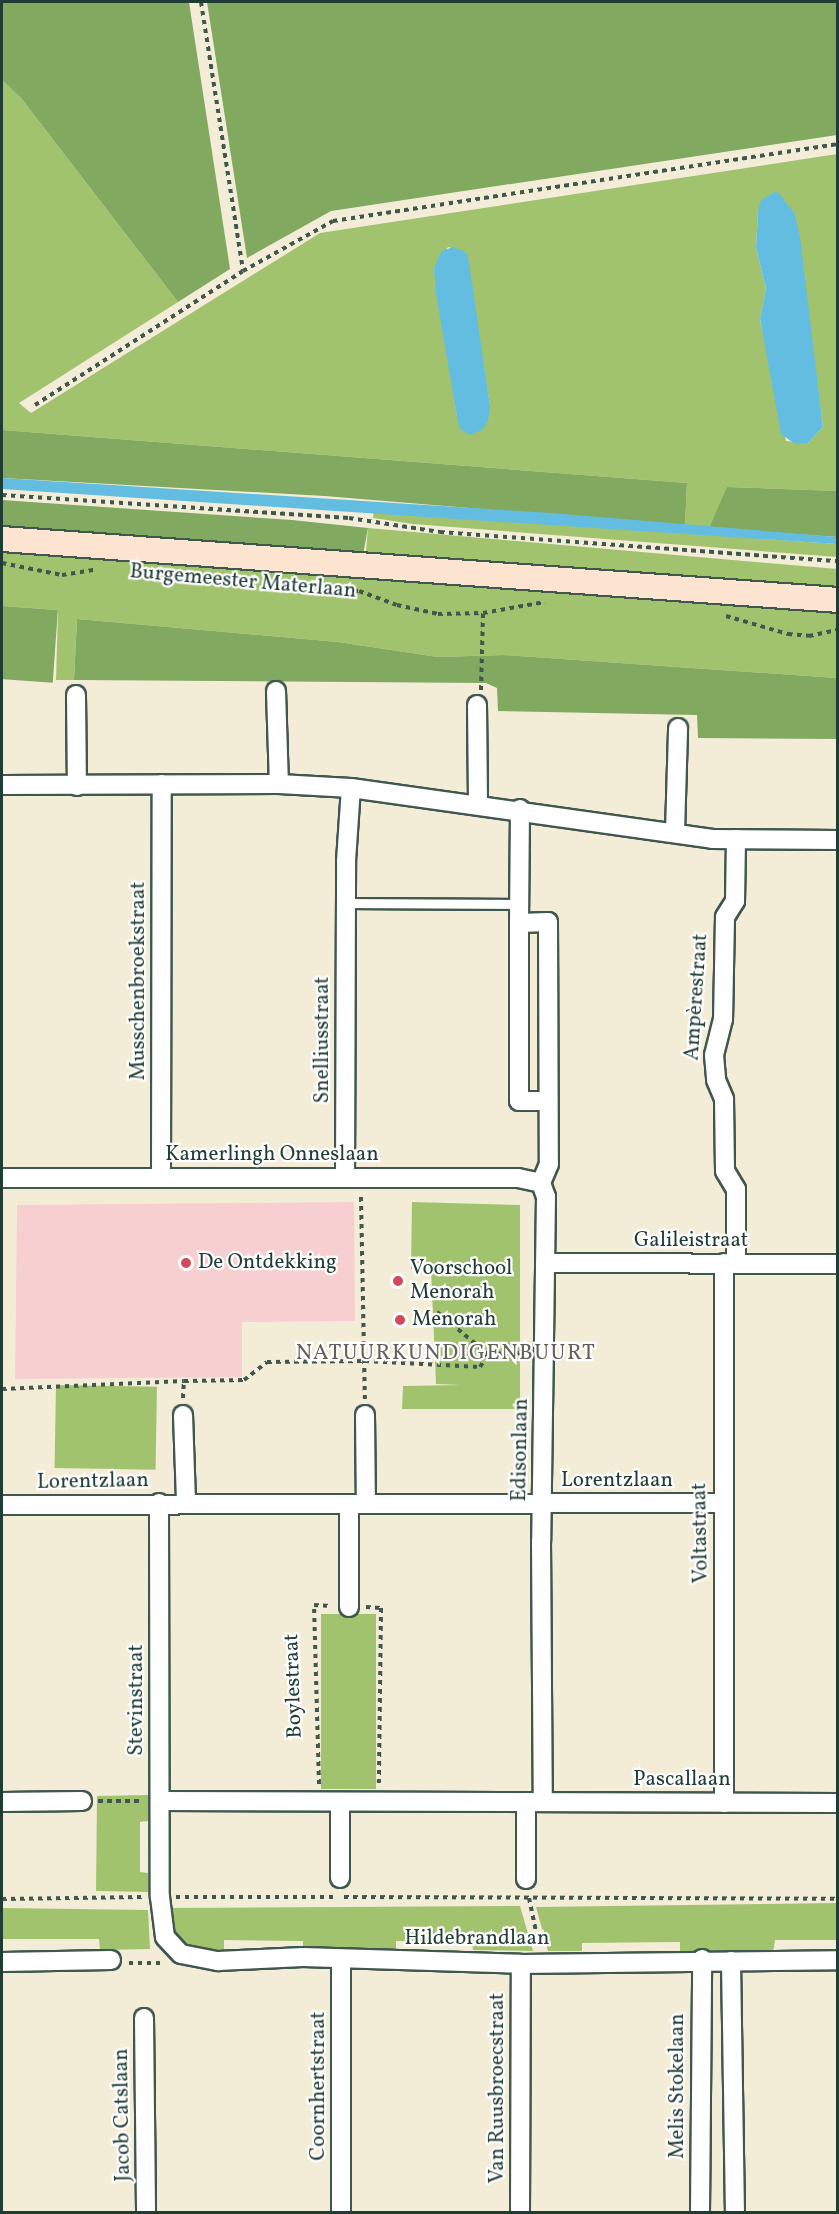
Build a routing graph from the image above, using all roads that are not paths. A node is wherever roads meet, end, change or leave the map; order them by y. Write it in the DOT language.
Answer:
graph roads {
  1 [pos="2,538"];
  2 [pos="837,600"];
  3 [pos="276,691"];
  4 [pos="76,695"];
  5 [pos="477,705"];
  6 [pos="678,728"];
  7 [pos="162,784"];
  8 [pos="279,784"];
  9 [pos="2,785"];
  10 [pos="77,786"];
  11 [pos="351,788"];
  12 [pos="478,804"];
  13 [pos="520,809"];
  14 [pos="675,832"];
  15 [pos="736,839"];
  16 [pos="837,840"];
  17 [pos="346,903"];
  18 [pos="519,904"];
  19 [pos="519,923"];
  20 [pos="548,1101"];
  21 [pos="2,1178"];
  22 [pos="161,1178"];
  23 [pos="345,1178"];
  24 [pos="541,1183"];
  25 [pos="545,1263"];
  26 [pos="730,1264"];
  27 [pos="837,1264"];
  28 [pos="365,1414"];
  29 [pos="183,1415"];
  30 [pos="159,1503"];
  31 [pos="186,1503"];
  32 [pos="724,1503"];
  33 [pos="358,1504"];
  34 [pos="543,1504"];
  35 [pos="2,1505"];
  36 [pos="349,1607"];
  37 [pos="82,1801"];
  38 [pos="160,1801"];
  39 [pos="2,1802"];
  40 [pos="340,1802"];
  41 [pos="535,1802"];
  42 [pos="724,1803"];
  43 [pos="837,1803"];
  44 [pos="340,1878"];
  45 [pos="526,1879"];
  46 [pos="181,1954"];
  47 [pos="702,1959"];
  48 [pos="111,1960"];
  49 [pos="341,1960"];
  50 [pos="731,1960"];
  51 [pos="837,1960"];
  52 [pos="2,1962"];
  53 [pos="521,1964"];
  54 [pos="144,2018"];
  55 [pos="146,2212"];
  56 [pos="341,2212"];
  57 [pos="520,2212"];
  58 [pos="700,2212"];
  59 [pos="735,2212"];
  1 -- 2 [label="main road, Burgemeester Materlaan"];
  3 -- 8 [label="street"];
  4 -- 10 [label="street"];
  5 -- 12 [label="street"];
  6 -- 14 [label="street"];
  7 -- 8 [label="street"];
  7 -- 10 [label="street"];
  7 -- 22 [label="street, Musschenbroekstraat"];
  8 -- 11 [label="street"];
  9 -- 10 [label="street"];
  11 -- 12 [label="street"];
  11 -- 17 [label="street, Snelliusstraat"];
  12 -- 13 [label="street"];
  13 -- 14 [label="street"];
  13 -- 18 [label="street"];
  14 -- 15 [label="street"];
  15 -- 16 [label="street"];
  15 -- 26 [label="street, Ampèrestraat"];
  17 -- 18 [label="lane"];
  17 -- 23 [label="street, Snelliusstraat"];
  18 -- 19 [label="street"];
  19 -- 20 [label="street"];
  19 -- 20 [label="street, Edisonlaan"];
  20 -- 24 [label="street, Edisonlaan"];
  21 -- 22 [label="street, Kamerlingh Onneslaan"];
  22 -- 23 [label="street, Kamerlingh Onneslaan"];
  23 -- 24 [label="street, Kamerlingh Onneslaan"];
  24 -- 25 [label="street, Edisonlaan"];
  25 -- 26 [label="street, Galileistraat"];
  25 -- 34 [label="street, Edisonlaan"];
  26 -- 27 [label="street, Galileistraat"];
  26 -- 32 [label="street, Voltastraat"];
  28 -- 33 [label="street"];
  29 -- 31 [label="street"];
  30 -- 31 [label="street, Lorentzlaan"];
  30 -- 35 [label="street, Lorentzlaan"];
  30 -- 38 [label="street, Stevinstraat"];
  31 -- 33 [label="street, Lorentzlaan"];
  32 -- 34 [label="street, Lorentzlaan"];
  32 -- 42 [label="street, Voltastraat"];
  33 -- 34 [label="street, Lorentzlaan"];
  33 -- 36 [label="street"];
  34 -- 41 [label="street, Edisonlaan"];
  37 -- 39 [label="street"];
  38 -- 40 [label="street, Pascallaan"];
  38 -- 46 [label="street, Stevinstraat"];
  40 -- 41 [label="street, Pascallaan"];
  40 -- 44 [label="street"];
  41 -- 42 [label="street, Pascallaan"];
  41 -- 45 [label="street"];
  42 -- 43 [label="street, Pascallaan"];
  46 -- 49 [label="street, Hildebrandlaan"];
  47 -- 50 [label="street, Hildebrandlaan"];
  47 -- 53 [label="street, Hildebrandlaan"];
  47 -- 58 [label="street, Melis Stokelaan"];
  48 -- 52 [label="street"];
  49 -- 53 [label="street, Hildebrandlaan"];
  49 -- 56 [label="street, Coornhertstraat"];
  50 -- 51 [label="street, Hildebrandlaan"];
  50 -- 59 [label="street"];
  53 -- 57 [label="street, Van Ruusbroecstraat"];
  54 -- 55 [label="street, Jacob Catslaan"];
}
